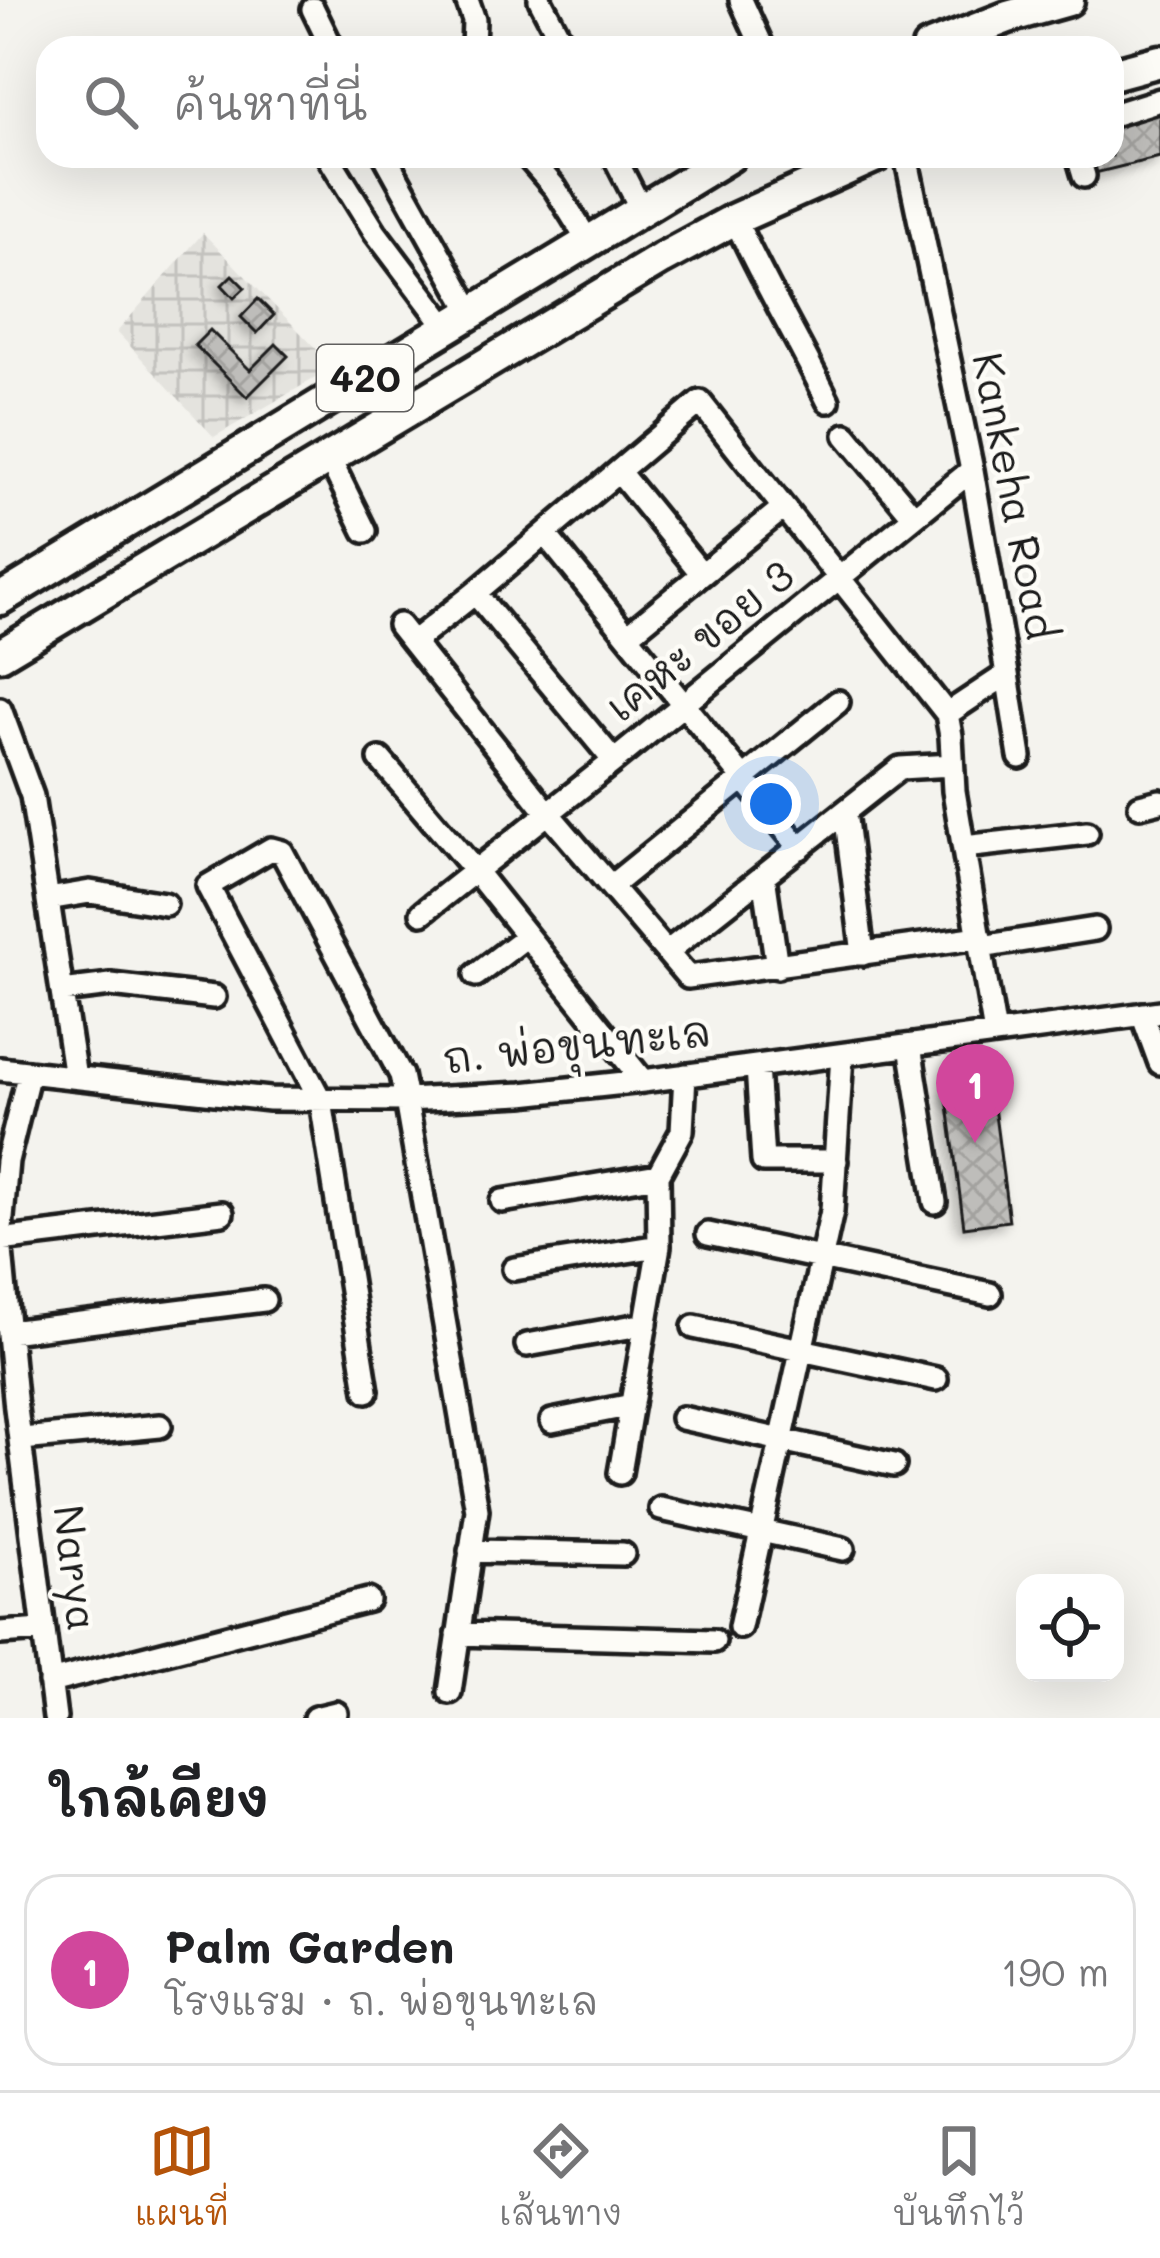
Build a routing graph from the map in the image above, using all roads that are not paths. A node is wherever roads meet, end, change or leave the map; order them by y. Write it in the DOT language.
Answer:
graph roads {
  1 [pos="467,0"];
  2 [pos="540,0"];
  3 [pos="741,0"];
  4 [pos="1068,0"];
  5 [pos="313,9"];
  6 [pos="326,36"];
  7 [pos="473,36"];
  8 [pos="560,36"];
  9 [pos="758,36"];
  10 [pos="959,36"];
  11 [pos="1159,66"];
  12 [pos="1124,72"];
  13 [pos="1160,100"];
  14 [pos="1124,111"];
  15 [pos="335,168"];
  16 [pos="390,168"];
  17 [pos="538,168"];
  18 [pos="620,168"];
  19 [pos="710,168"];
  20 [pos="849,168"];
  21 [pos="909,168"];
  22 [pos="641,209"];
  23 [pos="735,219"];
  24 [pos="588,241"];
  25 [pos="460,321"];
  26 [pos="828,401"];
  27 [pos="277,433"];
  28 [pos="846,435"];
  29 [pos="315,466"];
  30 [pos="972,470"];
  31 [pos="619,472"];
  32 [pos="782,508"];
  33 [pos="914,517"];
  34 [pos="365,531"];
  35 [pos="545,534"];
  36 [pos="701,573"];
  37 [pos="838,578"];
  38 [pos="476,592"];
  39 [pos="0,599"];
  40 [pos="629,634"];
  41 [pos="0,656"];
  42 [pos="1007,674"];
  43 [pos="838,702"];
  44 [pos="684,703"];
  45 [pos="0,709"];
  46 [pos="947,714"];
  47 [pos="1020,757"];
  48 [pos="380,759"];
  49 [pos="614,761"];
  50 [pos="952,765"];
  51 [pos="744,778"];
  52 [pos="844,812"];
  53 [pos="548,813"];
  54 [pos="1087,832"];
  55 [pos="964,847"];
  56 [pos="800,848"];
  57 [pos="476,872"];
  58 [pos="764,876"];
  59 [pos="611,886"];
  60 [pos="48,899"];
  61 [pos="165,904"];
  62 [pos="422,913"];
  63 [pos="1095,929"];
  64 [pos="527,936"];
  65 [pos="980,942"];
  66 [pos="667,952"];
  67 [pos="863,954"];
  68 [pos="777,967"];
  69 [pos="476,975"];
  70 [pos="62,992"];
  71 [pos="214,997"];
  72 [pos="1151,1013"];
  73 [pos="995,1034"];
  74 [pos="910,1046"];
  75 [pos="842,1055"];
  76 [pos="1160,1063"];
  77 [pos="757,1066"];
  78 [pos="0,1069"];
  79 [pos="29,1072"];
  80 [pos="686,1076"];
  81 [pos="75,1077"];
  82 [pos="643,1081"];
  83 [pos="406,1100"];
  84 [pos="321,1101"];
  85 [pos="836,1161"];
  86 [pos="658,1175"];
  87 [pos="502,1202"];
  88 [pos="935,1202"];
  89 [pos="222,1213"];
  90 [pos="708,1234"];
  91 [pos="0,1240"];
  92 [pos="659,1246"];
  93 [pos="824,1258"];
  94 [pos="514,1269"];
  95 [pos="1,1273"];
  96 [pos="990,1294"];
  97 [pos="264,1300"];
  98 [pos="646,1324"];
  99 [pos="694,1327"];
  100 [pos="9,1332"];
  101 [pos="527,1345"];
  102 [pos="803,1350"];
  103 [pos="936,1379"];
  104 [pos="367,1391"];
  105 [pos="632,1406"];
  106 [pos="682,1418"];
  107 [pos="552,1420"];
  108 [pos="160,1426"];
  109 [pos="22,1439"];
  110 [pos="782,1441"];
  111 [pos="894,1465"];
  112 [pos="620,1473"];
  113 [pos="661,1509"];
  114 [pos="761,1532"];
  115 [pos="843,1549"];
  116 [pos="470,1551"];
  117 [pos="623,1553"];
  118 [pos="368,1600"];
  119 [pos="740,1627"];
  120 [pos="43,1630"];
  121 [pos="0,1633"];
  122 [pos="458,1634"];
  123 [pos="714,1641"];
  124 [pos="50,1682"];
  125 [pos="450,1692"];
  126 [pos="55,1718"];
  1 -- 7 [label="street"];
  2 -- 8 [label="street"];
  3 -- 9 [label="street"];
  4 -- 10 [label="highway"];
  5 -- 6 [label="street"];
  11 -- 12 [label="highway"];
  13 -- 14 [label="street"];
  15 -- 25 [label="street"];
  16 -- 25 [label="street"];
  17 -- 24 [label="street"];
  18 -- 22 [label="street"];
  19 -- 22 [label="highway, 420"];
  20 -- 23 [label="highway, 420"];
  21 -- 30 [label="street, Kankeha Road"];
  22 -- 24 [label="highway, 420"];
  23 -- 26 [label="street"];
  23 -- 29 [label="highway, 420"];
  24 -- 25 [label="highway, 420"];
  25 -- 27 [label="highway, 420"];
  27 -- 29 [label="highway"];
  27 -- 39 [label="highway, 420"];
  28 -- 33 [label="street"];
  29 -- 34 [label="street"];
  29 -- 41 [label="highway, 420"];
  30 -- 33 [label="street, เคหะ ขอย 3"];
  30 -- 42 [label="street, Kankeha Road"];
  31 -- 32 [label="street"];
  31 -- 35 [label="street"];
  31 -- 36 [label="street"];
  32 -- 36 [label="street"];
  32 -- 37 [label="street"];
  33 -- 37 [label="street, เคหะ ขอย 3"];
  35 -- 38 [label="street"];
  35 -- 40 [label="street"];
  36 -- 40 [label="street"];
  37 -- 44 [label="street, เคหะ ขอย 3"];
  37 -- 46 [label="street"];
  38 -- 49 [label="street"];
  38 -- 53 [label="street"];
  40 -- 44 [label="street"];
  42 -- 46 [label="street, Kankeha Road"];
  42 -- 47 [label="street"];
  43 -- 51 [label="street"];
  44 -- 49 [label="street, เคหะ ขอย 3"];
  44 -- 51 [label="street"];
  45 -- 60 [label="street"];
  46 -- 50 [label="street"];
  48 -- 57 [label="street"];
  49 -- 53 [label="street, เคหะ ขอย 3"];
  50 -- 52 [label="street"];
  50 -- 55 [label="street"];
  51 -- 56 [label="street"];
  51 -- 59 [label="street"];
  52 -- 56 [label="street"];
  52 -- 67 [label="street"];
  53 -- 57 [label="street, เคหะ ขอย 3"];
  53 -- 59 [label="street"];
  54 -- 55 [label="street"];
  55 -- 65 [label="street"];
  56 -- 58 [label="street"];
  57 -- 62 [label="street, เคหะ ขอย 3"];
  57 -- 64 [label="street"];
  58 -- 66 [label="street"];
  58 -- 68 [label="street"];
  59 -- 66 [label="street"];
  60 -- 61 [label="street"];
  60 -- 70 [label="street"];
  63 -- 65 [label="street"];
  64 -- 69 [label="street"];
  64 -- 82 [label="street"];
  65 -- 67 [label="street"];
  65 -- 73 [label="street"];
  66 -- 68 [label="street"];
  67 -- 68 [label="street"];
  70 -- 71 [label="street"];
  70 -- 81 [label="street"];
  72 -- 73 [label="street, ถ. พ่อขุนทะเล"];
  72 -- 76 [label="street"];
  73 -- 74 [label="street, ถ. พ่อขุนทะเล"];
  74 -- 75 [label="street, ถ. พ่อขุนทะเล"];
  74 -- 88 [label="street"];
  75 -- 77 [label="street, ถ. พ่อขุนทะเล"];
  75 -- 85 [label="street"];
  77 -- 80 [label="street, ถ. พ่อขุนทะเล"];
  77 -- 85 [label="street"];
  78 -- 79 [label="street, ถ. พ่อขุนทะเล"];
  79 -- 81 [label="street, ถ. พ่อขุนทะเล"];
  79 -- 91 [label="street, Narya"];
  80 -- 82 [label="street, ถ. พ่อขุนทะเล"];
  80 -- 86 [label="street"];
  81 -- 84 [label="street, ถ. พ่อขุนทะเล"];
  82 -- 83 [label="street, ถ. พ่อขุนทะเล"];
  83 -- 84 [label="street, ถ. พ่อขุนทะเล"];
  83 -- 84 [label="street"];
  83 -- 116 [label="street"];
  84 -- 104 [label="street"];
  85 -- 93 [label="street"];
  86 -- 87 [label="street"];
  86 -- 92 [label="street"];
  89 -- 91 [label="street"];
  90 -- 93 [label="street"];
  91 -- 95 [label="street, Narya"];
  92 -- 94 [label="street"];
  92 -- 98 [label="street"];
  93 -- 96 [label="street"];
  93 -- 102 [label="street"];
  95 -- 100 [label="street, Narya"];
  97 -- 100 [label="street"];
  98 -- 101 [label="street"];
  98 -- 105 [label="street"];
  99 -- 102 [label="street"];
  100 -- 109 [label="street, Narya"];
  102 -- 103 [label="street"];
  102 -- 110 [label="street"];
  105 -- 107 [label="street"];
  105 -- 112 [label="street"];
  106 -- 110 [label="street"];
  108 -- 109 [label="street"];
  109 -- 120 [label="street, Narya"];
  110 -- 111 [label="street"];
  110 -- 114 [label="street"];
  113 -- 114 [label="street"];
  114 -- 115 [label="street"];
  114 -- 119 [label="street"];
  116 -- 117 [label="street"];
  116 -- 122 [label="street"];
  118 -- 124 [label="street"];
  120 -- 121 [label="street"];
  120 -- 124 [label="street, Narya"];
  122 -- 123 [label="street"];
  122 -- 125 [label="street"];
  124 -- 126 [label="street, Narya"];
}
